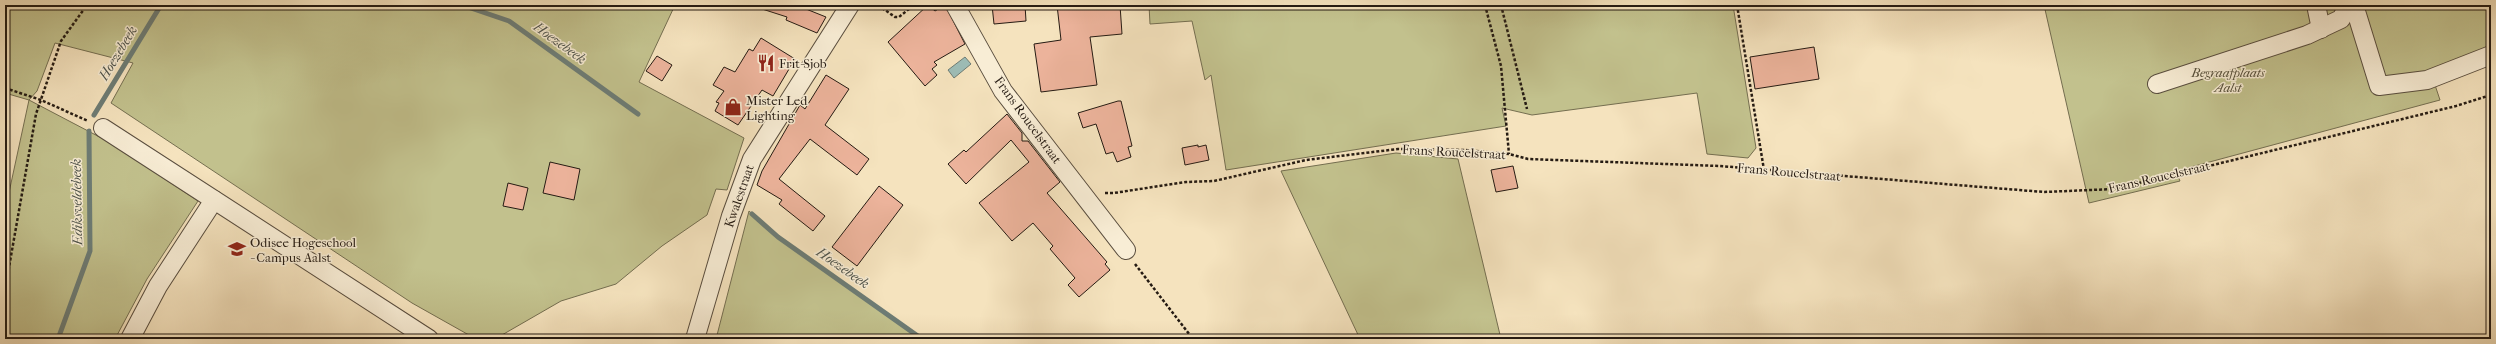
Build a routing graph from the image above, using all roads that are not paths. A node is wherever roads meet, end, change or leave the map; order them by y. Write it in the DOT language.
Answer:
graph roads {
  1 [pos="850,5"];
  2 [pos="955,5"];
  3 [pos="2316,5"];
  4 [pos="2348,5"];
  5 [pos="2354,5"];
  6 [pos="2321,29"];
  7 [pos="2491,55"];
  8 [pos="2157,84"];
  9 [pos="103,128"];
  10 [pos="214,200"];
  11 [pos="1126,250"];
  12 [pos="130,339"];
  13 [pos="429,339"];
  14 [pos="696,339"];
  1 -- 14 [label="street, Kwalestraat"];
  2 -- 11 [label="street, Frans Roucelstraat"];
  3 -- 6 [label="street"];
  4 -- 6 [label="street"];
  5 -- 7 [label="street"];
  6 -- 8 [label="street"];
  9 -- 10 [label="street"];
  10 -- 12 [label="street"];
  10 -- 13 [label="street"];
}
